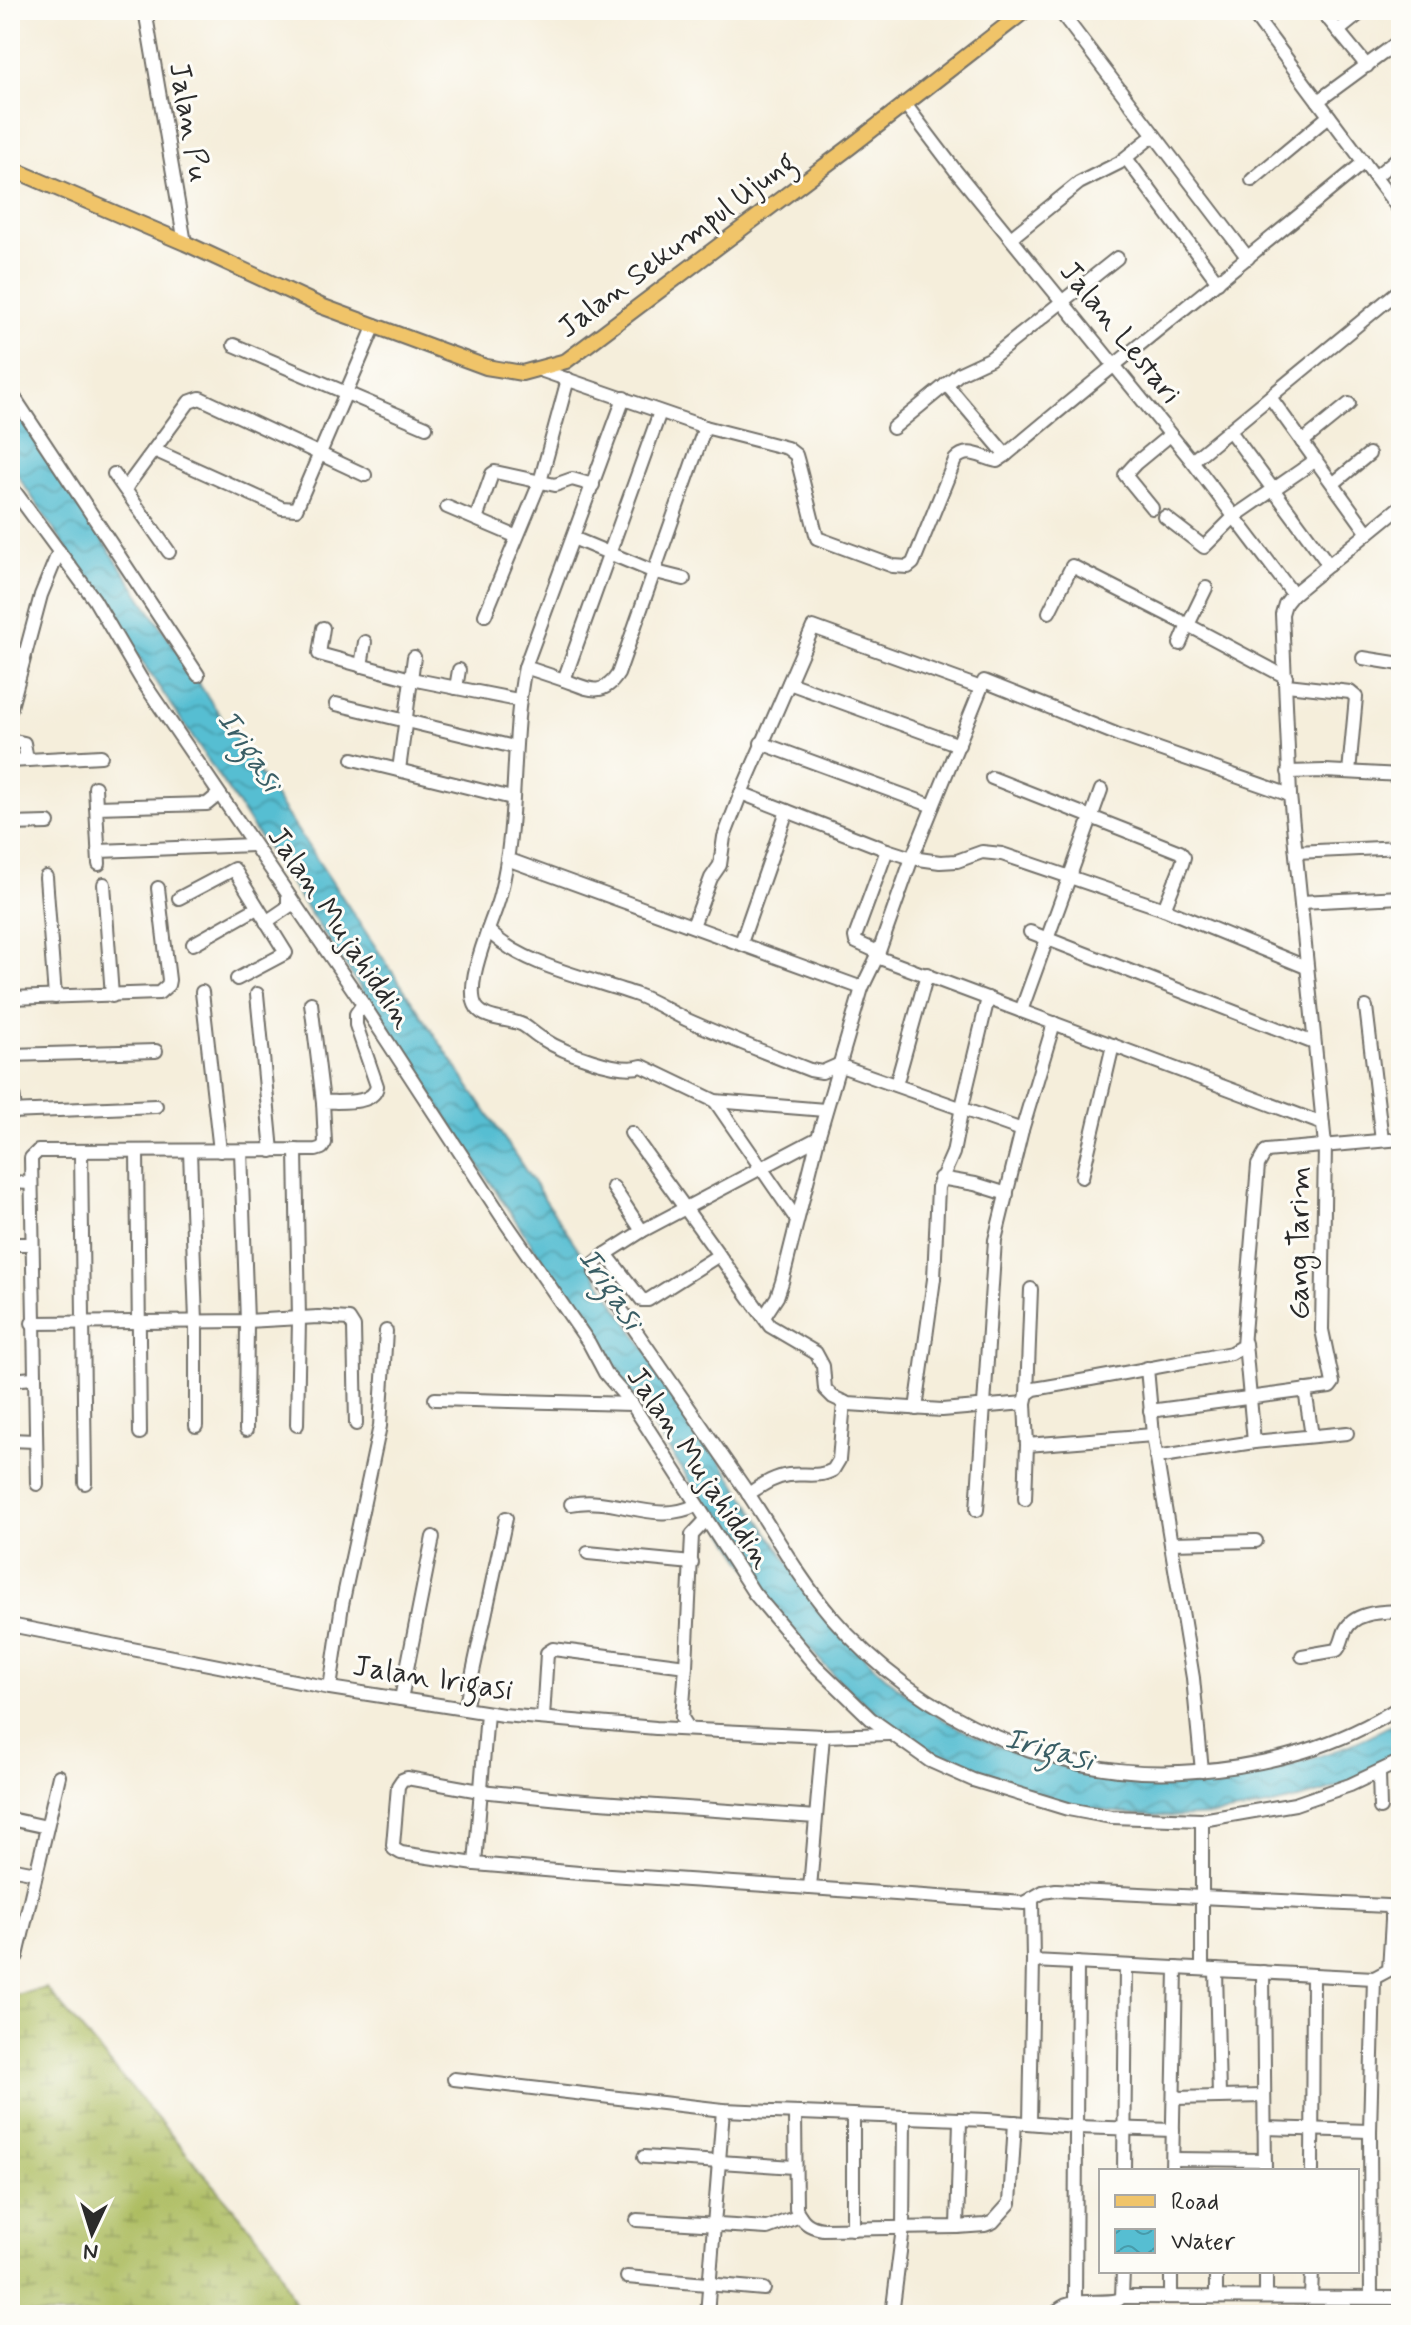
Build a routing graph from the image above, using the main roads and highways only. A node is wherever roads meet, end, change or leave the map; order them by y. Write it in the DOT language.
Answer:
graph roads {
  1 [pos="1026,10"];
  2 [pos="10,168"];
  1 -- 2 [label="main road, Jalan Sekumpul Ujung"];
}
